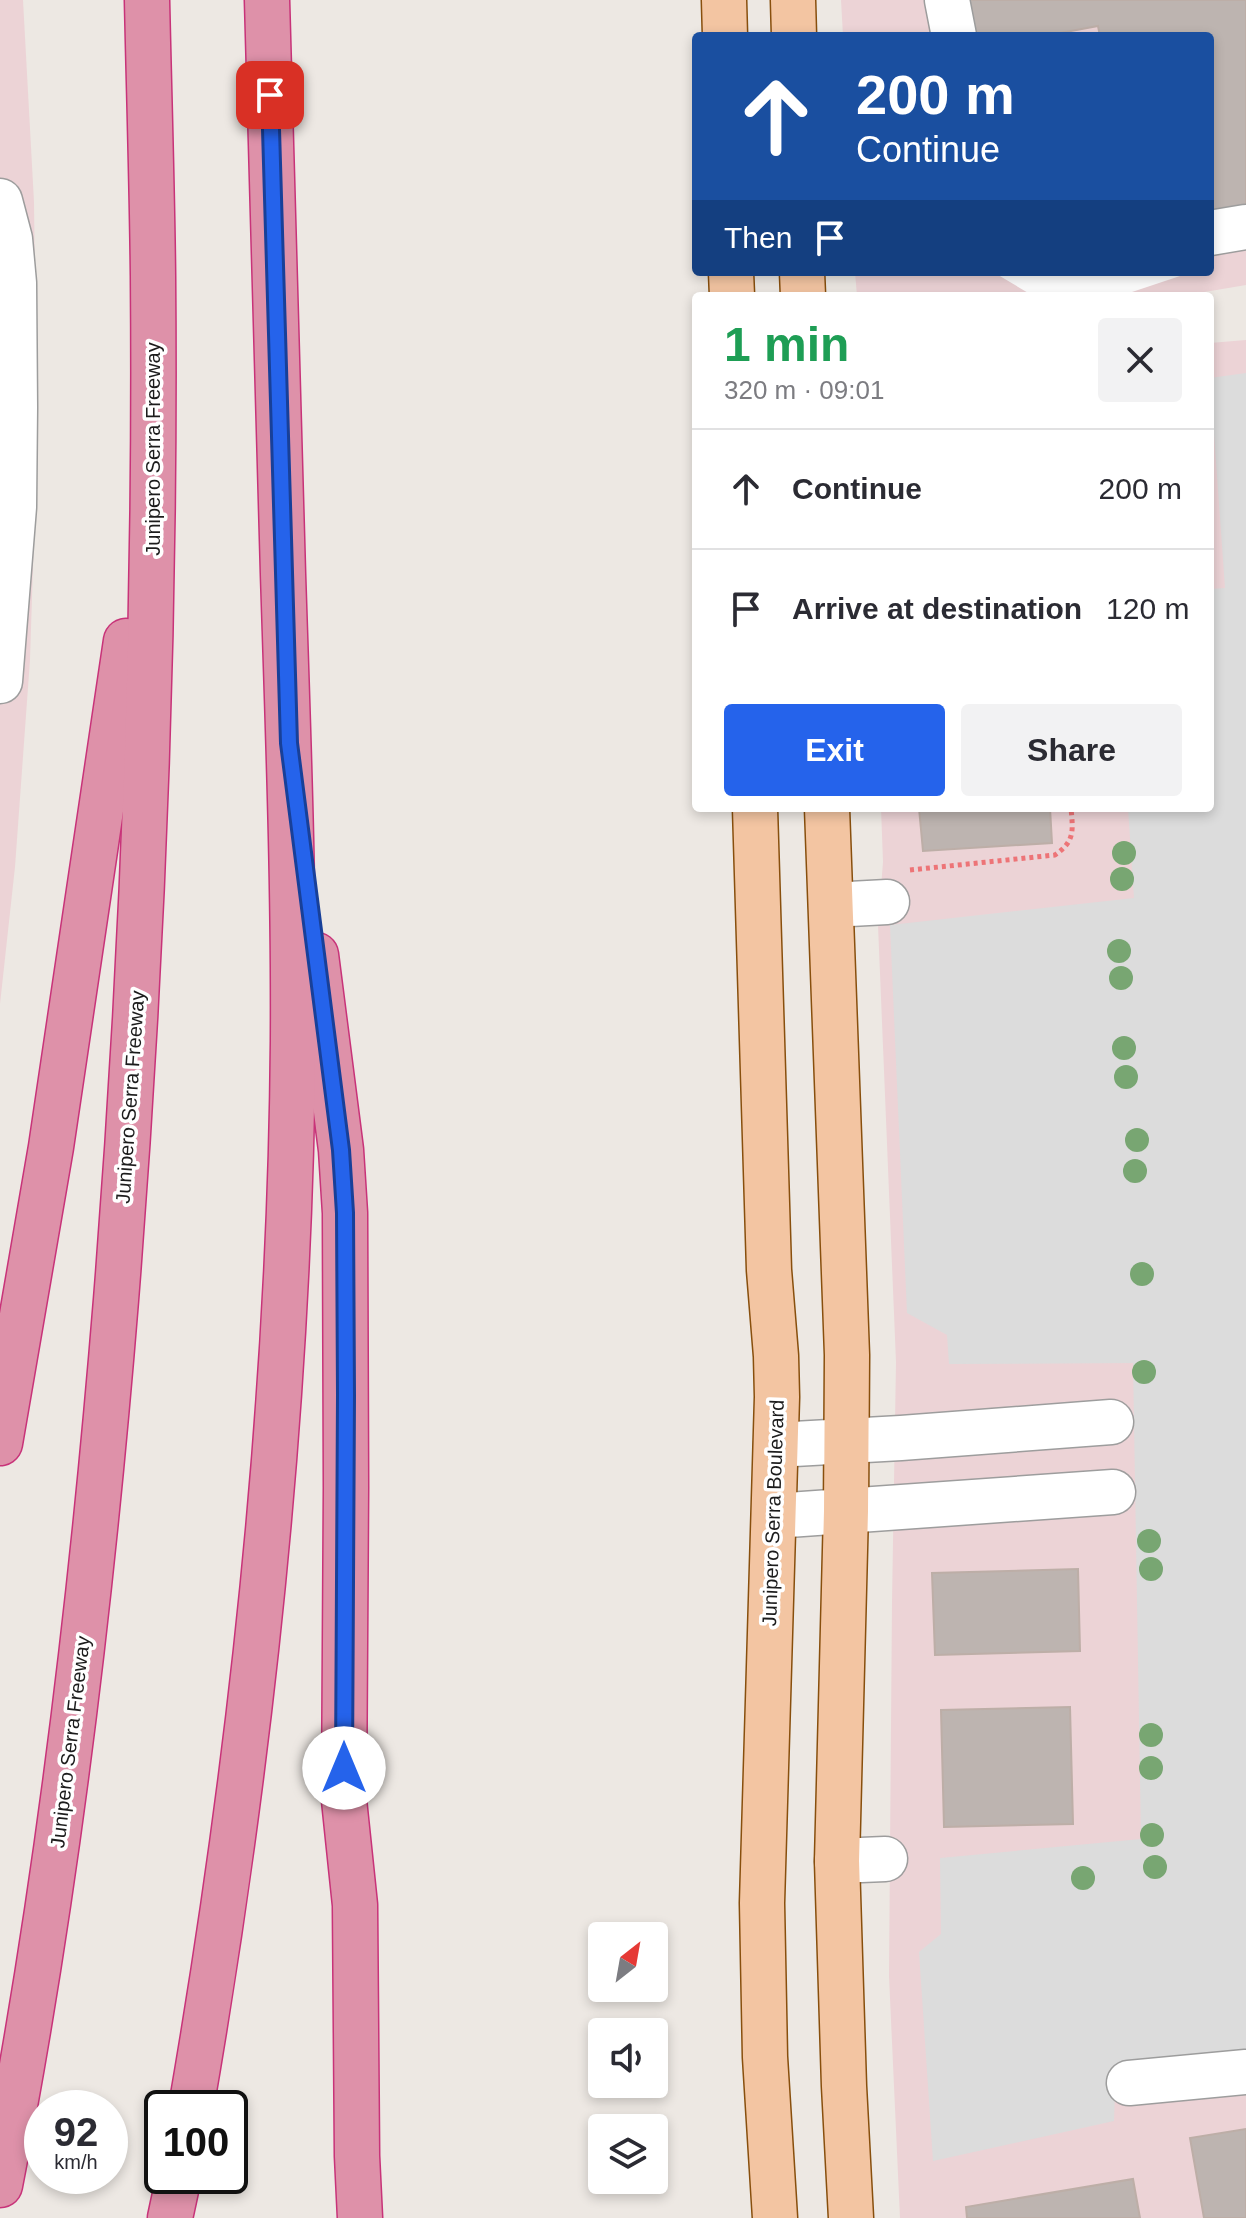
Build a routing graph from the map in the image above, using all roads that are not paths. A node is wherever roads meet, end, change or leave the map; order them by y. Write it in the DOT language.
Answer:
graph roads {
  1 [pos="147,0"];
  2 [pos="267,0"];
  3 [pos="724,0"];
  4 [pos="793,0"];
  5 [pos="947,0"];
  6 [pos="725,32"];
  7 [pos="794,32"];
  8 [pos="953,32"];
  9 [pos="0,201"];
  10 [pos="1246,227"];
  11 [pos="1214,232"];
  12 [pos="153,429"];
  13 [pos="0,681"];
  14 [pos="289,743"];
  15 [pos="755,812"];
  16 [pos="827,812"];
  17 [pos="896,886"];
  18 [pos="831,905"];
  19 [pos="1111,1422"];
  20 [pos="847,1441"];
  21 [pos="0,1443"];
  22 [pos="776,1445"];
  23 [pos="1113,1492"];
  24 [pos="846,1511"];
  25 [pos="774,1516"];
  26 [pos="344,1800"];
  27 [pos="885,1859"];
  28 [pos="837,1861"];
  29 [pos="1246,2072"];
  30 [pos="1129,2083"];
  31 [pos="194,2090"];
  32 [pos="0,2185"];
  33 [pos="175,2194"];
  34 [pos="170,2218"];
  35 [pos="330,2218"];
  36 [pos="360,2218"];
  37 [pos="775,2218"];
  38 [pos="851,2218"];
  1 -- 12 [label="highway, Junipero Serra Freeway"];
  2 -- 14 [label="highway"];
  3 -- 6 [label="main road"];
  4 -- 7 [label="main road"];
  5 -- 8 [label="lane"];
  9 -- 13 [label="lane"];
  10 -- 11 [label="lane"];
  12 -- 21 [label="highway"];
  12 -- 32 [label="highway, Junipero Serra Freeway"];
  14 -- 26 [label="highway"];
  14 -- 31 [label="highway"];
  15 -- 22 [label="main road, Junipero Serra Boulevard"];
  16 -- 18 [label="main road"];
  17 -- 18 [label="lane"];
  18 -- 20 [label="main road"];
  19 -- 20 [label="lane"];
  20 -- 22 [label="lane"];
  20 -- 24 [label="main road"];
  22 -- 25 [label="main road, Junipero Serra Boulevard"];
  23 -- 24 [label="lane"];
  24 -- 25 [label="lane"];
  24 -- 28 [label="main road"];
  25 -- 37 [label="main road, Junipero Serra Boulevard"];
  26 -- 35 [label="highway"];
  26 -- 36 [label="highway"];
  27 -- 28 [label="lane"];
  28 -- 38 [label="main road"];
  29 -- 30 [label="lane"];
  33 -- 34 [label="highway"];
}
